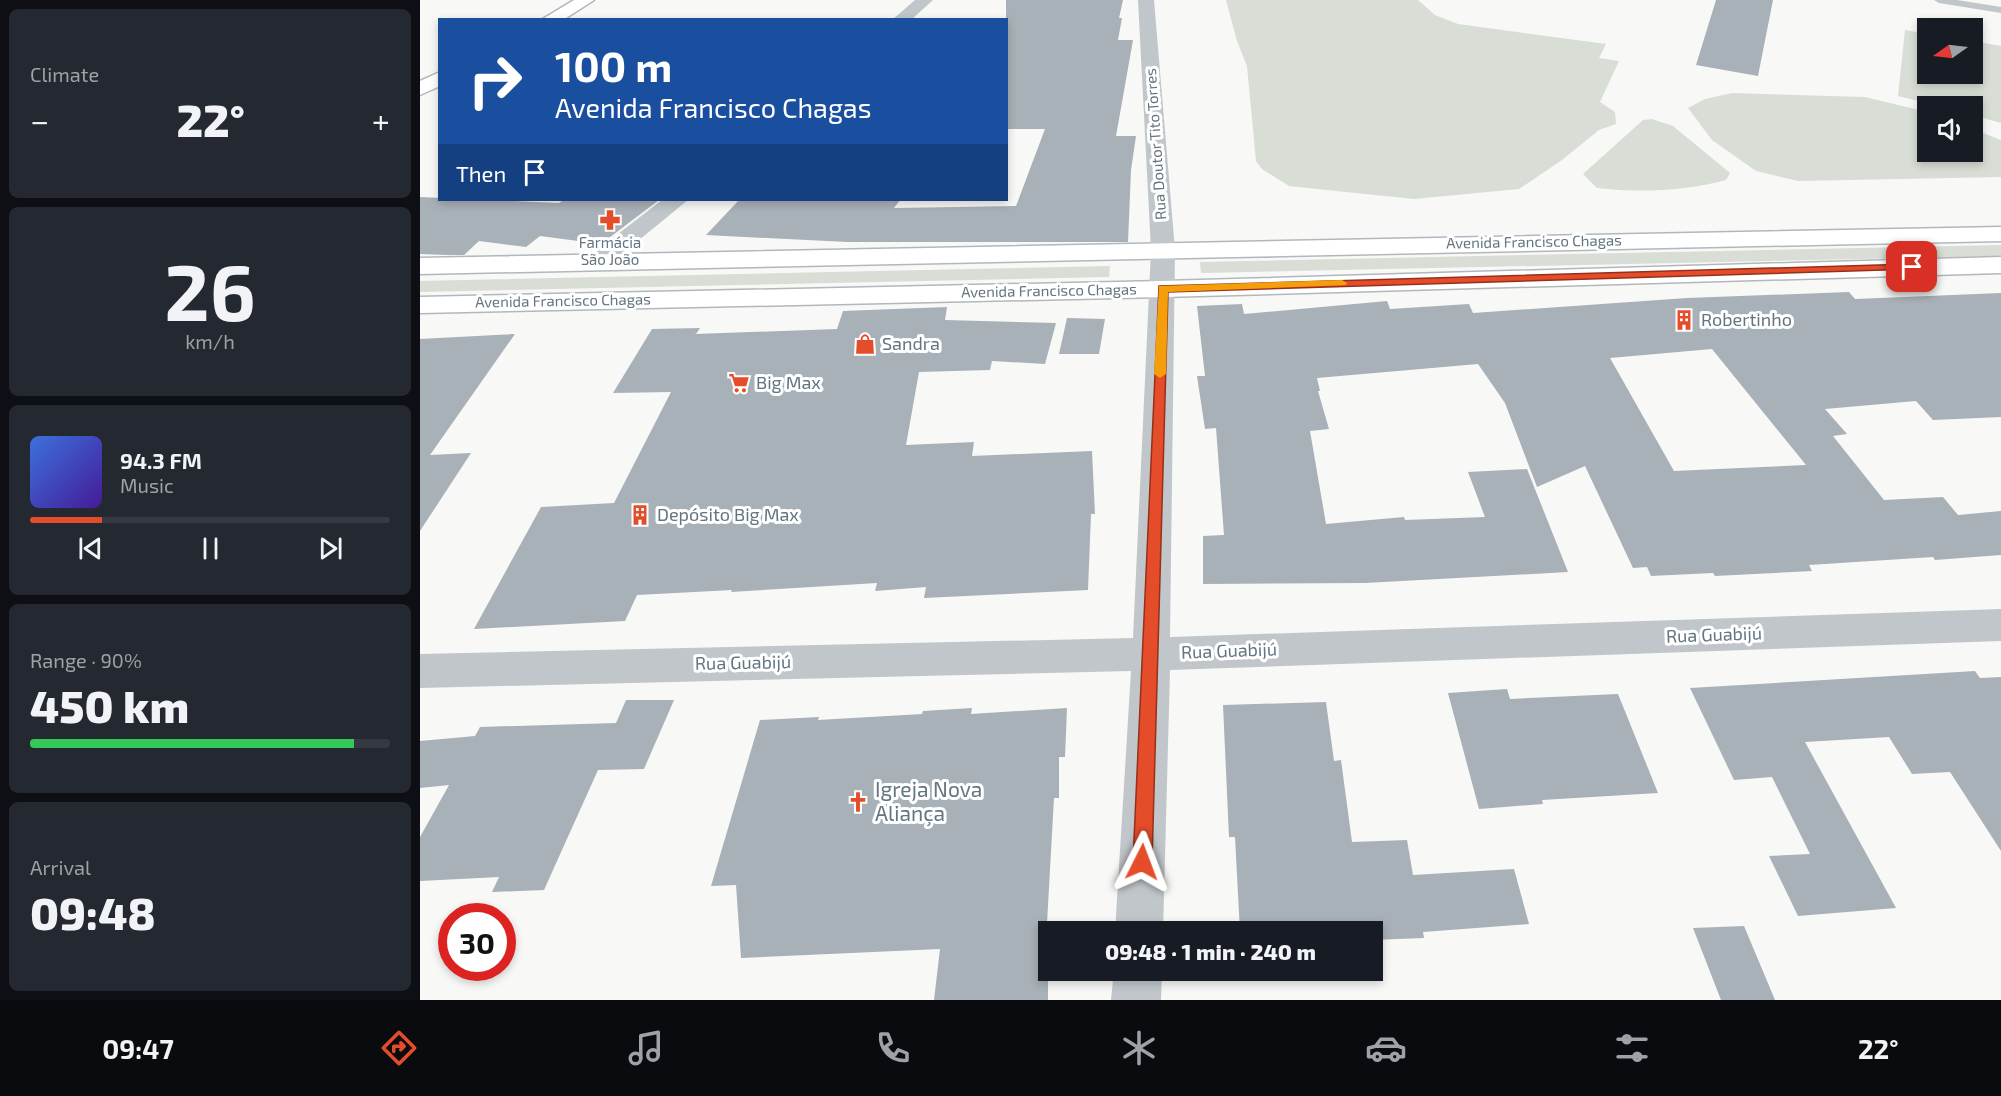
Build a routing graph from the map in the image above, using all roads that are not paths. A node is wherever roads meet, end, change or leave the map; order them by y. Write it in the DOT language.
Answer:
graph roads {
  1 [pos="586,0"];
  2 [pos="925,0"];
  3 [pos="1146,0"];
  4 [pos="1939,0"];
  5 [pos="2001,10"];
  6 [pos="553,18"];
  7 [pos="902,18"];
  8 [pos="438,79"];
  9 [pos="420,89"];
  10 [pos="674,201"];
  11 [pos="2001,234"];
  12 [pos="1162,250"];
  13 [pos="597,262"];
  14 [pos="2001,265"];
  15 [pos="420,266"];
  16 [pos="1163,289"];
  17 [pos="420,304"];
  18 [pos="2001,625"];
  19 [pos="1151,654"];
  20 [pos="420,670"];
  21 [pos="1139,921"];
  22 [pos="1137,981"];
  23 [pos="1136,1000"];
  1 -- 6 [label="street"];
  2 -- 7 [label="street"];
  3 -- 12 [label="street, Rua Doutor Tito Torres"];
  4 -- 5 [label="lane"];
  8 -- 9 [label="street"];
  10 -- 13 [label="street"];
  11 -- 12 [label="street, Avenida Francisco Chagas"];
  12 -- 13 [label="street, Avenida Francisco Chagas"];
  12 -- 16 [label="street, Rua Doutor Tito Torres"];
  13 -- 15 [label="street, Avenida Francisco Chagas"];
  14 -- 16 [label="street, Avenida Francisco Chagas"];
  16 -- 17 [label="street, Avenida Francisco Chagas"];
  16 -- 19 [label="street, Rua Doutor Tito Torres"];
  18 -- 19 [label="street, Rua Guabijú"];
  19 -- 20 [label="street, Rua Guabijú"];
  19 -- 21 [label="street, Rua Doutor Tito Torres"];
  22 -- 23 [label="street"];
}
